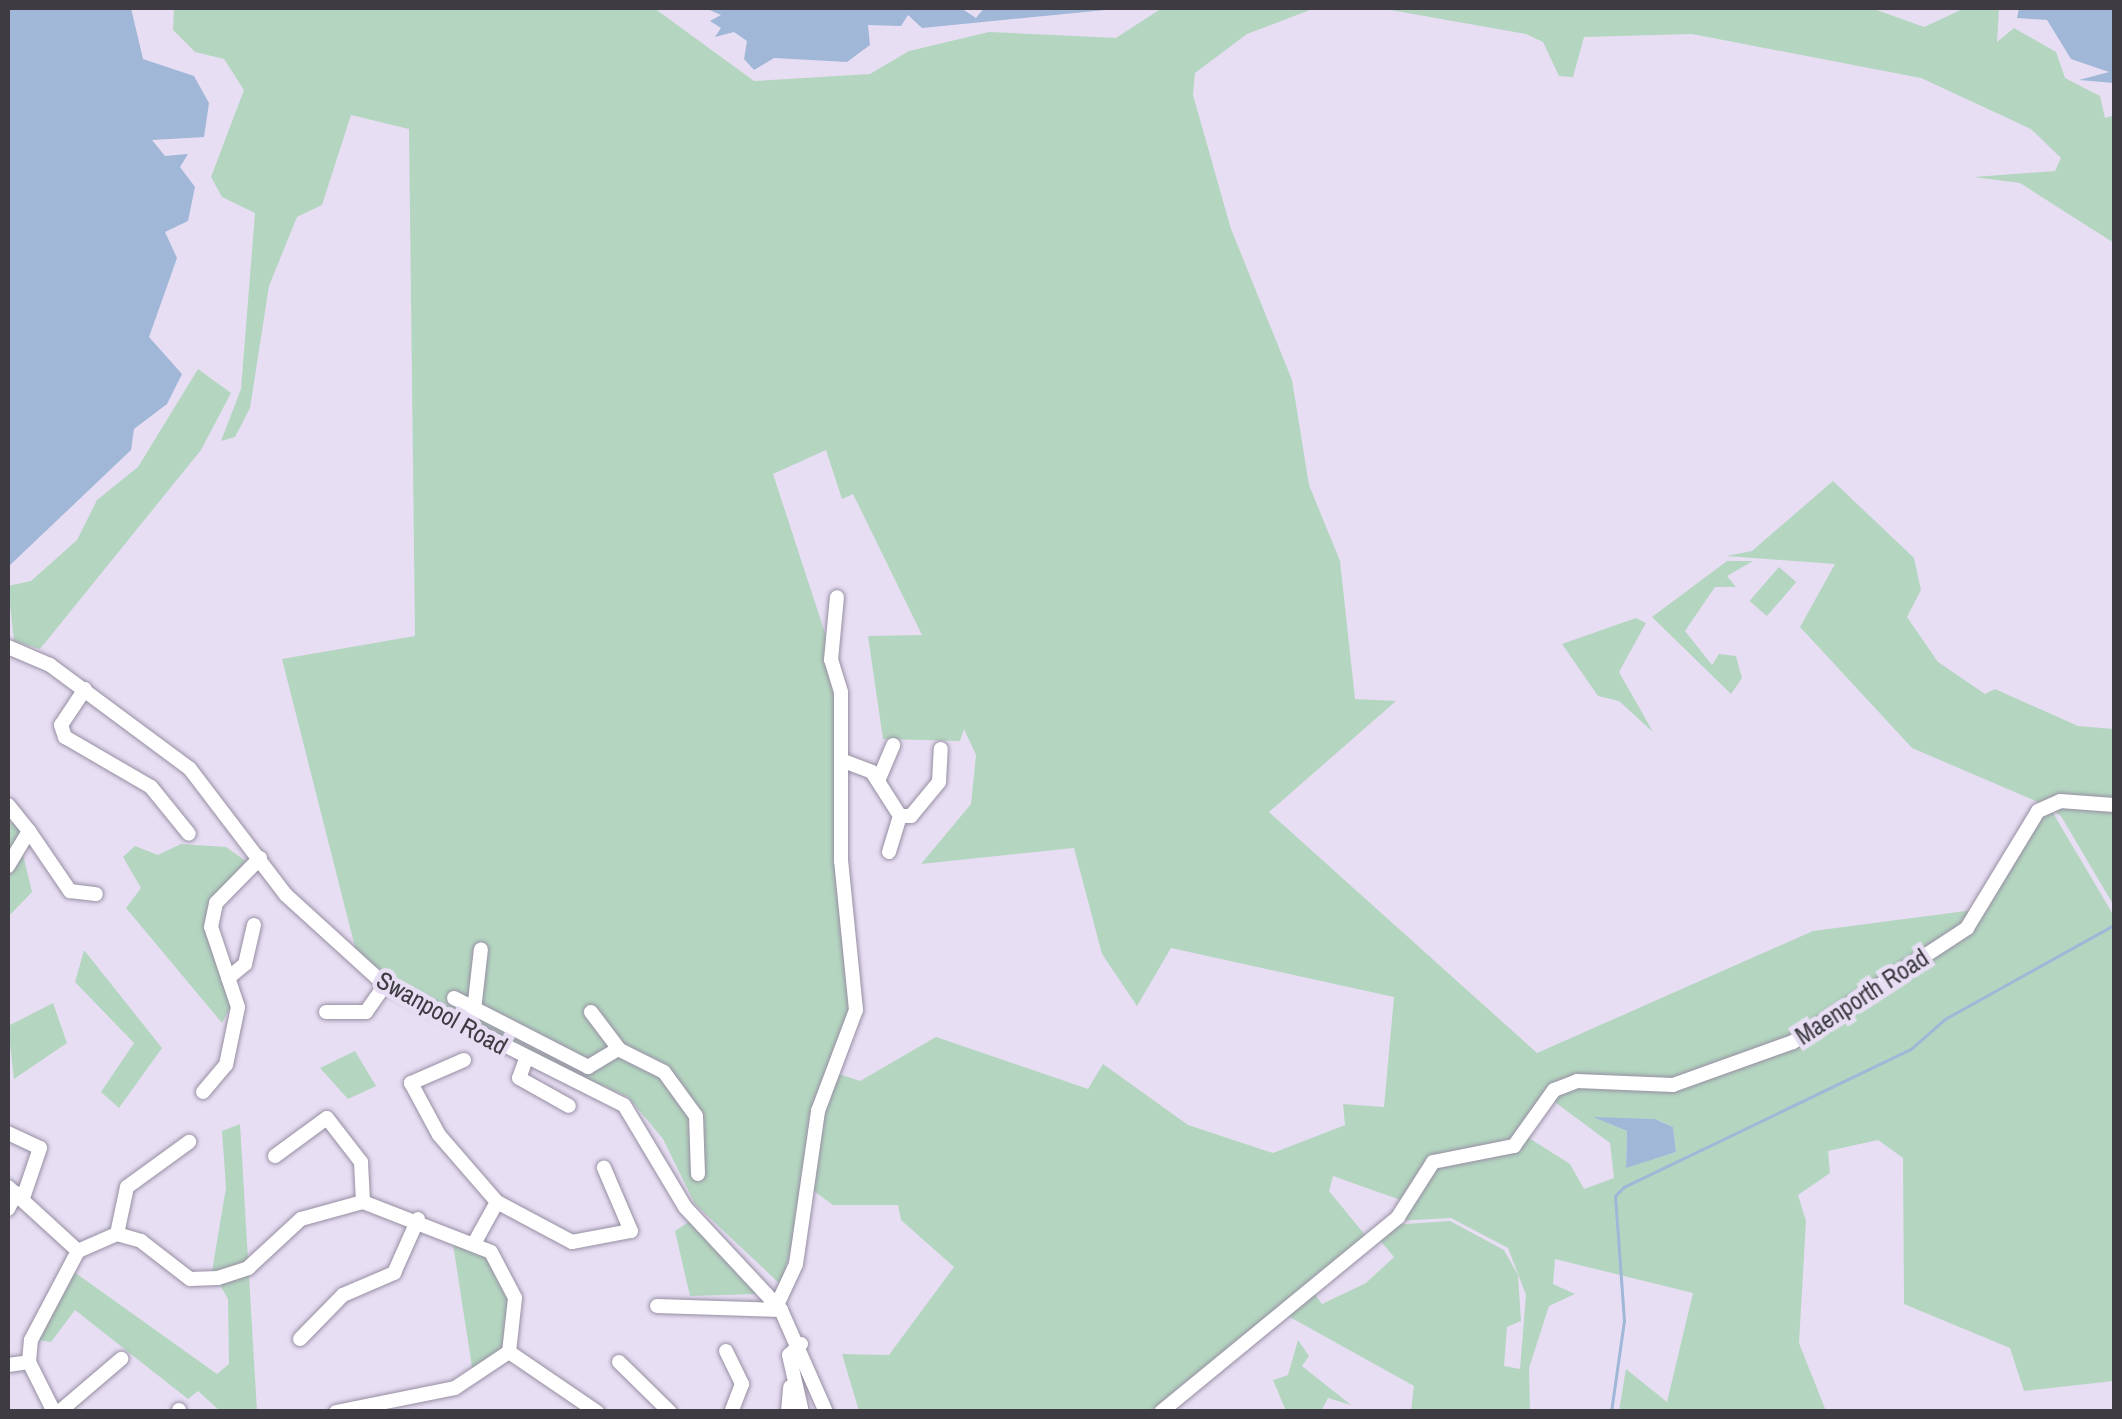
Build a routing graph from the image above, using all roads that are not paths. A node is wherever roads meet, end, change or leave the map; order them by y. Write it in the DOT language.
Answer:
graph roads {
  1 [pos="837,597"];
  2 [pos="8,647"];
  3 [pos="85,688"];
  4 [pos="892,745"];
  5 [pos="942,749"];
  6 [pos="840,760"];
  7 [pos="878,781"];
  8 [pos="8,805"];
  9 [pos="2114,805"];
  10 [pos="900,816"];
  11 [pos="28,831"];
  12 [pos="189,834"];
  13 [pos="888,852"];
  14 [pos="260,858"];
  15 [pos="8,866"];
  16 [pos="96,894"];
  17 [pos="254,925"];
  18 [pos="481,949"];
  19 [pos="228,978"];
  20 [pos="385,985"];
  21 [pos="454,998"];
  22 [pos="474,1010"];
  23 [pos="326,1012"];
  24 [pos="591,1012"];
  25 [pos="620,1050"];
  26 [pos="526,1059"];
  27 [pos="464,1060"];
  28 [pos="204,1092"];
  29 [pos="569,1106"];
  30 [pos="8,1133"];
  31 [pos="189,1142"];
  32 [pos="274,1156"];
  33 [pos="604,1168"];
  34 [pos="698,1174"];
  35 [pos="16,1193"];
  36 [pos="362,1202"];
  37 [pos="497,1202"];
  38 [pos="8,1208"];
  39 [pos="418,1219"];
  40 [pos="117,1234"];
  41 [pos="476,1240"];
  42 [pos="78,1251"];
  43 [pos="658,1306"];
  44 [pos="779,1308"];
  45 [pos="300,1339"];
  46 [pos="801,1344"];
  47 [pos="726,1351"];
  48 [pos="509,1352"];
  49 [pos="122,1359"];
  50 [pos="28,1362"];
  51 [pos="619,1362"];
  52 [pos="8,1365"];
  53 [pos="792,1377"];
  54 [pos="415,1404"];
  55 [pos="588,1409"];
  56 [pos="52,1410"];
  57 [pos="336,1412"];
  58 [pos="670,1412"];
  59 [pos="731,1412"];
  60 [pos="788,1412"];
  61 [pos="802,1412"];
  62 [pos="826,1412"];
  63 [pos="1161,1412"];
  1 -- 6 [label="street"];
  2 -- 3 [label="street, Swanpool Road"];
  3 -- 12 [label="street"];
  3 -- 14 [label="street, Swanpool Road"];
  4 -- 7 [label="street"];
  5 -- 10 [label="street"];
  6 -- 7 [label="street"];
  6 -- 44 [label="street"];
  7 -- 10 [label="street"];
  8 -- 11 [label="street"];
  9 -- 63 [label="street, Maenporth Road"];
  10 -- 13 [label="street"];
  11 -- 15 [label="street"];
  11 -- 16 [label="street"];
  14 -- 19 [label="street"];
  14 -- 20 [label="street, Swanpool Road"];
  17 -- 19 [label="street"];
  18 -- 22 [label="street"];
  19 -- 28 [label="street"];
  20 -- 23 [label="street"];
  20 -- 26 [label="street, Swanpool Road"];
  21 -- 22 [label="street"];
  22 -- 25 [label="street"];
  24 -- 25 [label="street"];
  25 -- 34 [label="street"];
  26 -- 29 [label="street"];
  26 -- 44 [label="street, Swanpool Road"];
  27 -- 37 [label="street"];
  30 -- 35 [label="street"];
  31 -- 40 [label="street"];
  32 -- 36 [label="street"];
  33 -- 37 [label="street"];
  35 -- 38 [label="street"];
  35 -- 42 [label="street"];
  36 -- 39 [label="street"];
  36 -- 40 [label="street"];
  37 -- 41 [label="street"];
  39 -- 41 [label="street"];
  39 -- 45 [label="street"];
  40 -- 42 [label="street"];
  41 -- 48 [label="street"];
  42 -- 50 [label="street"];
  43 -- 44 [label="street"];
  44 -- 46 [label="street, Swanpool Road"];
  46 -- 53 [label="street"];
  46 -- 62 [label="street, Swanpool Road"];
  47 -- 59 [label="street"];
  48 -- 54 [label="street"];
  48 -- 55 [label="street"];
  49 -- 56 [label="street"];
  50 -- 52 [label="street"];
  50 -- 56 [label="street"];
  51 -- 58 [label="street"];
  53 -- 60 [label="street"];
  53 -- 61 [label="street"];
  54 -- 57 [label="street"];
}
